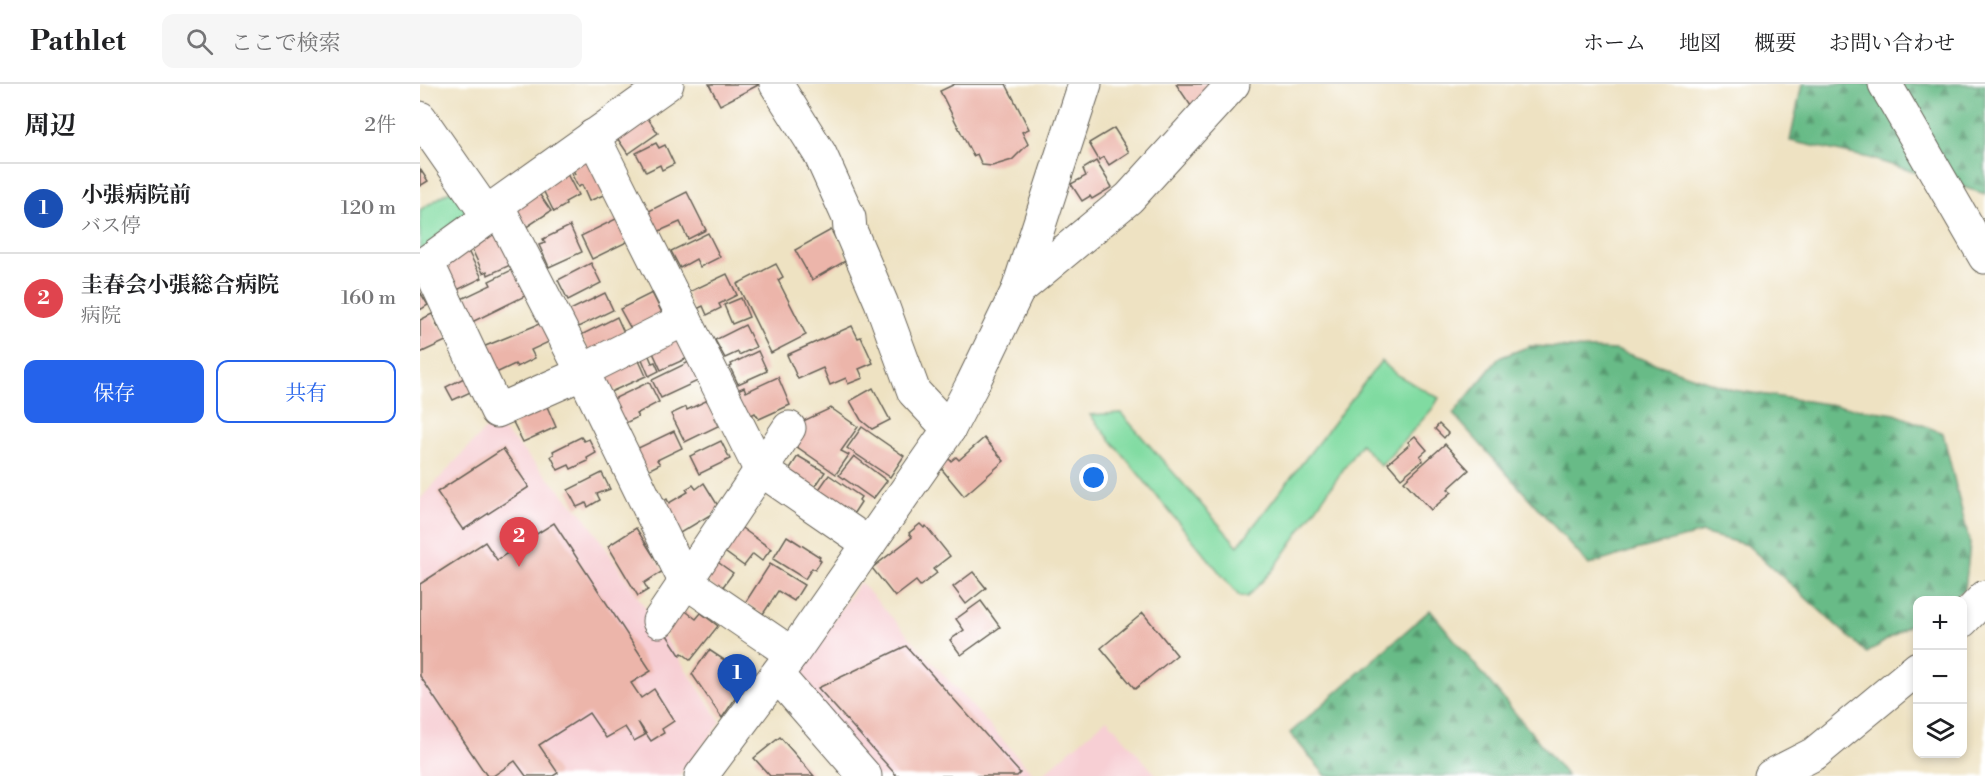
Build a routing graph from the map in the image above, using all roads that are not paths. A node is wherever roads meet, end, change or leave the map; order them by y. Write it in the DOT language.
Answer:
graph roads {
  1 [pos="667,84"];
  2 [pos="776,84"];
  3 [pos="1086,84"];
  4 [pos="1233,84"];
  5 [pos="1885,84"];
  6 [pos="420,118"];
  7 [pos="593,136"];
  8 [pos="493,211"];
  9 [pos="1985,257"];
  10 [pos="423,264"];
  11 [pos="1018,290"];
  12 [pos="685,319"];
  13 [pos="582,372"];
  14 [pos="789,428"];
  15 [pos="949,429"];
  16 [pos="760,469"];
  17 [pos="869,544"];
  18 [pos="685,581"];
  19 [pos="1985,597"];
  20 [pos="1967,616"];
  21 [pos="658,621"];
  22 [pos="784,664"];
  23 [pos="1913,671"];
  24 [pos="701,776"];
  25 [pos="865,776"];
  26 [pos="1771,776"];
  1 -- 7 [label="street"];
  2 -- 15 [label="street"];
  3 -- 11 [label="street"];
  4 -- 11 [label="street"];
  5 -- 9 [label="street"];
  6 -- 8 [label="street"];
  7 -- 8 [label="street"];
  7 -- 12 [label="street"];
  8 -- 10 [label="street"];
  8 -- 13 [label="street"];
  10 -- 13 [label="street"];
  11 -- 15 [label="street"];
  12 -- 13 [label="street"];
  12 -- 16 [label="street"];
  13 -- 18 [label="street"];
  14 -- 16 [label="street"];
  15 -- 17 [label="street"];
  16 -- 17 [label="street"];
  16 -- 18 [label="street"];
  17 -- 22 [label="street"];
  18 -- 21 [label="street"];
  18 -- 22 [label="street"];
  19 -- 20 [label="street"];
  22 -- 24 [label="street"];
  22 -- 25 [label="street"];
  23 -- 26 [label="street"];
}
